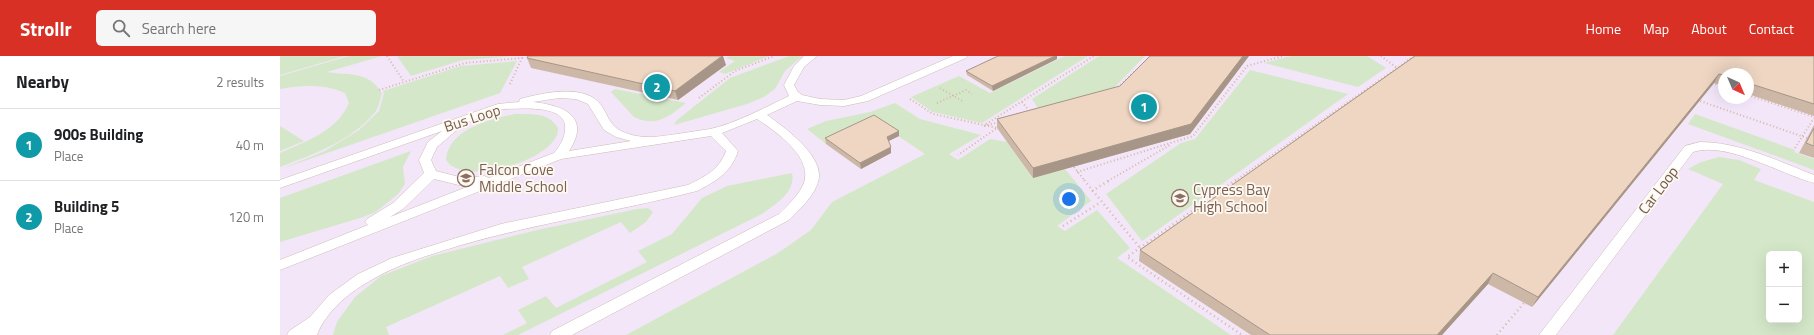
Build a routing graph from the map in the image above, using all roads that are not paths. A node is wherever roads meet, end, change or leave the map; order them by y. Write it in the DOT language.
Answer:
graph roads {
  1 [pos="812,56"];
  2 [pos="962,56"];
  3 [pos="797,97"];
  4 [pos="502,106"];
  5 [pos="758,115"];
  6 [pos="469,118"];
  7 [pos="714,132"];
  8 [pos="651,141"];
  9 [pos="558,156"];
  10 [pos="431,174"];
  11 [pos="503,178"];
  12 [pos="1814,179"];
  13 [pos="280,184"];
  14 [pos="302,256"];
  15 [pos="280,265"];
  16 [pos="315,321"];
  17 [pos="295,335"];
  18 [pos="309,335"];
  19 [pos="558,335"];
  20 [pos="1547,335"];
  1 -- 3 [label="lane"];
  2 -- 3 [label="lane"];
  3 -- 5 [label="lane"];
  4 -- 6 [label="lane, Bus Loop"];
  4 -- 8 [label="lane"];
  4 -- 9 [label="lane, Bus Loop"];
  5 -- 7 [label="lane"];
  5 -- 19 [label="lane"];
  6 -- 10 [label="lane"];
  6 -- 13 [label="lane, Bus Loop"];
  7 -- 8 [label="lane"];
  7 -- 16 [label="lane"];
  8 -- 9 [label="lane"];
  9 -- 11 [label="lane"];
  10 -- 11 [label="lane"];
  10 -- 14 [label="lane"];
  11 -- 14 [label="lane"];
  12 -- 20 [label="lane, Car Loop"];
  14 -- 15 [label="lane"];
  16 -- 17 [label="lane"];
  16 -- 18 [label="lane"];
}
